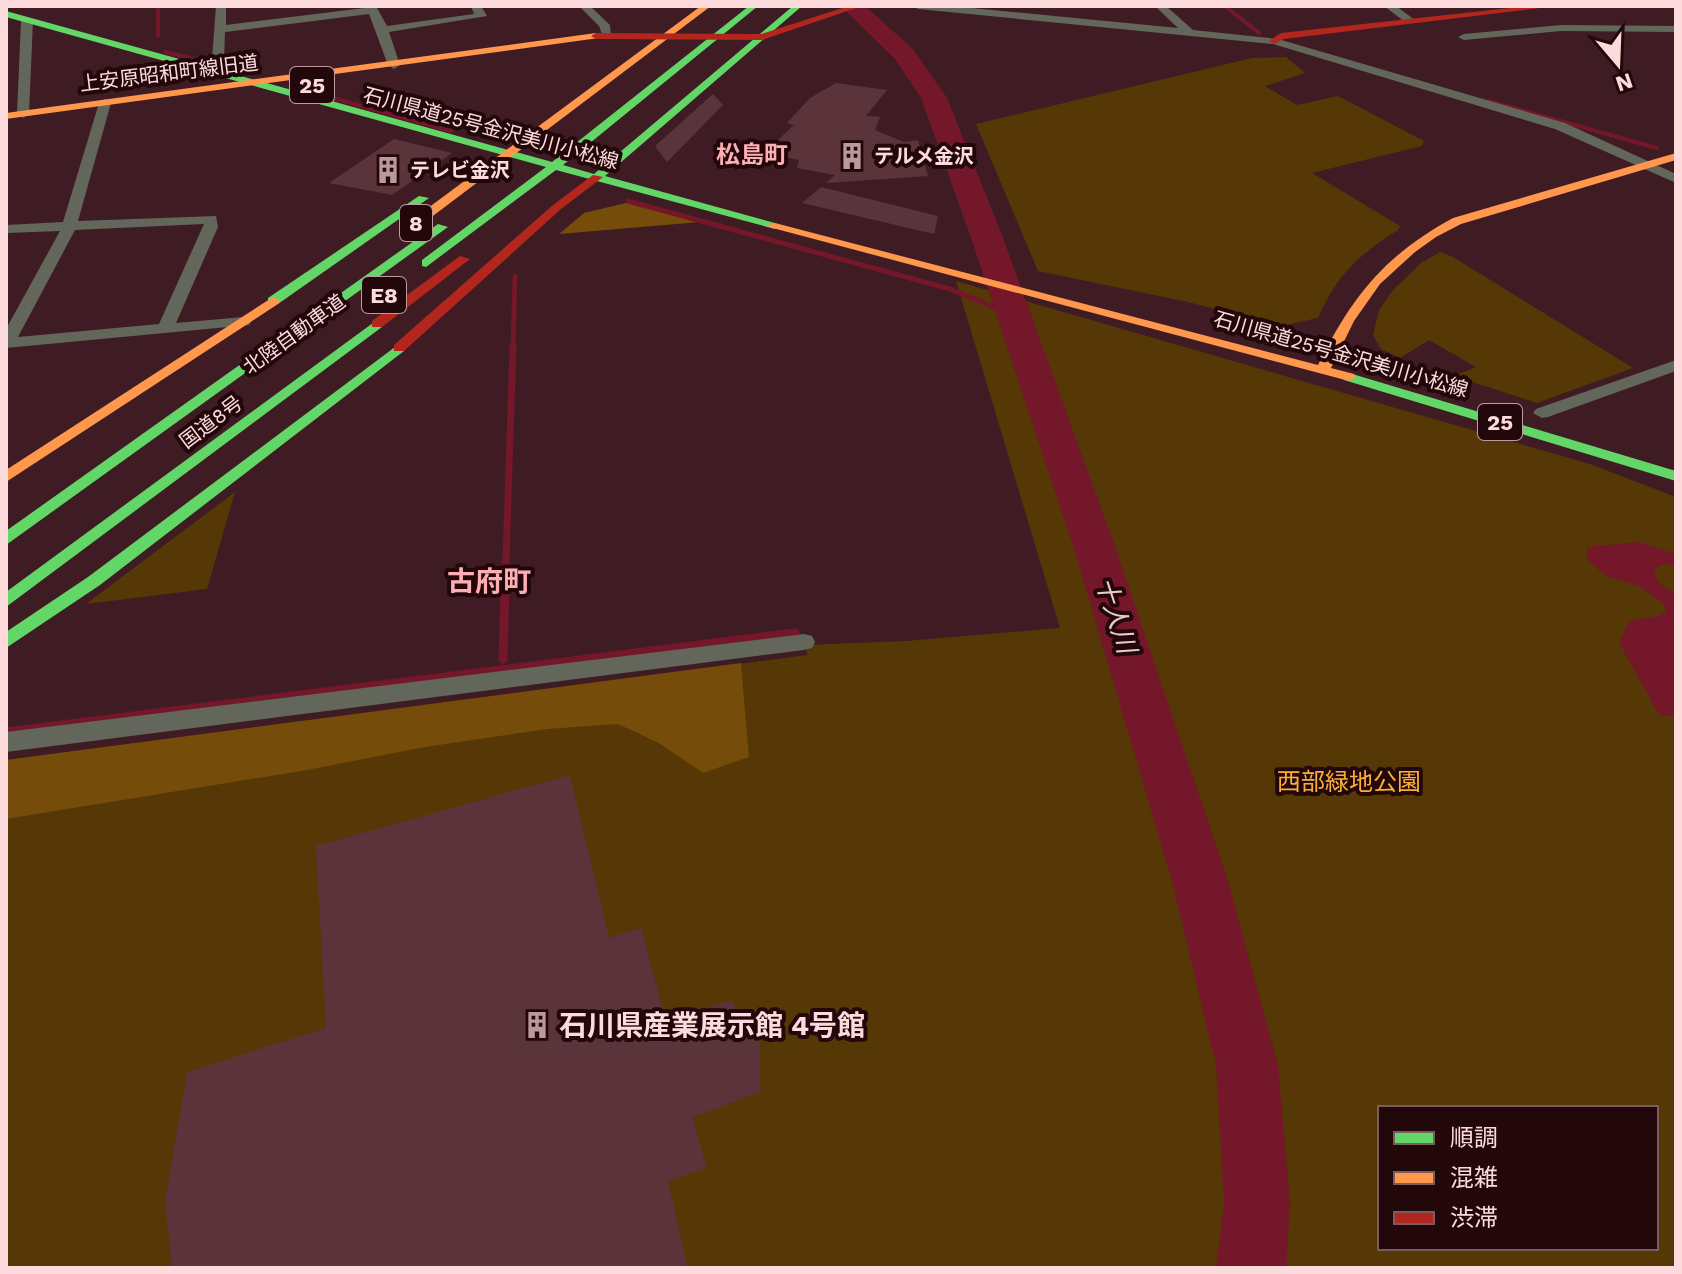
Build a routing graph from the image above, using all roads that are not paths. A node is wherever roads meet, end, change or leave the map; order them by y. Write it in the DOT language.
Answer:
graph roads {
  1 [pos="12,6"];
  2 [pos="221,6"];
  3 [pos="476,6"];
  4 [pos="586,6"];
  5 [pos="684,6"];
  6 [pos="690,6"];
  7 [pos="707,6"];
  8 [pos="731,6"];
  9 [pos="754,6"];
  10 [pos="858,6"];
  11 [pos="918,6"];
  12 [pos="1160,6"];
  13 [pos="1389,6"];
  14 [pos="1552,6"];
  15 [pos="791,7"];
  16 [pos="1541,7"];
  17 [pos="372,8"];
  18 [pos="1071,9"];
  19 [pos="321,11"];
  20 [pos="6,14"];
  21 [pos="1030,16"];
  22 [pos="27,20"];
  23 [pos="1409,20"];
  24 [pos="663,24"];
  25 [pos="1565,28"];
  26 [pos="220,29"];
  27 [pos="1676,29"];
  28 [pos="383,30"];
  29 [pos="1190,33"];
  30 [pos="607,35"];
  31 [pos="646,37"];
  32 [pos="762,37"];
  33 [pos="1464,37"];
  34 [pos="1274,41"];
  35 [pos="218,59"];
  36 [pos="394,65"];
  37 [pos="290,80"];
  38 [pos="255,84"];
  39 [pos="105,103"];
  40 [pos="14,115"];
  41 [pos="509,136"];
  42 [pos="490,150"];
  43 [pos="1676,156"];
  44 [pos="1644,163"];
  45 [pos="612,166"];
  46 [pos="594,179"];
  47 [pos="1676,179"];
  48 [pos="69,227"];
  49 [pos="6,229"];
  50 [pos="517,230"];
  51 [pos="475,251"];
  52 [pos="964,268"];
  53 [pos="412,274"];
  54 [pos="1038,288"];
  55 [pos="243,322"];
  56 [pos="165,329"];
  57 [pos="256,337"];
  58 [pos="1285,341"];
  59 [pos="6,342"];
  60 [pos="1329,357"];
  61 [pos="1676,365"];
  62 [pos="1534,411"];
  63 [pos="1572,422"];
  64 [pos="1676,476"];
  65 [pos="6,477"];
  66 [pos="6,539"];
  67 [pos="6,601"];
  68 [pos="6,611"];
  69 [pos="6,641"];
  70 [pos="804,642"];
  71 [pos="6,742"];
  1 -- 35 [label="main road, 石川県道25号金沢美川小松線 / 25"];
  2 -- 26 [label="street"];
  3 -- 28 [label="street"];
  4 -- 30 [label="street"];
  5 -- 24 [label="main road, 8"];
  6 -- 24 [label="main road"];
  7 -- 57 [label="main road, 8"];
  8 -- 66 [label="main road, 北陸自動車道 / E8"];
  9 -- 53 [label="main road, E8"];
  10 -- 32 [label="main road, 上安原昭和町線旧道"];
  11 -- 21 [label="street"];
  12 -- 29 [label="street"];
  13 -- 23 [label="street"];
  14 -- 16 [label="main road"];
  15 -- 32 [label="main road"];
  15 -- 50 [label="main road"];
  16 -- 23 [label="main road"];
  16 -- 25 [label="street"];
  17 -- 19 [label="street"];
  17 -- 28 [label="street"];
  18 -- 21 [label="street"];
  19 -- 26 [label="street"];
  20 -- 22 [label="main road, 石川県道25号金沢美川小松線 / 25"];
  21 -- 29 [label="street"];
  22 -- 38 [label="main road, 石川県道25号金沢美川小松線 / 25"];
  22 -- 40 [label="street"];
  23 -- 34 [label="main road"];
  24 -- 31 [label="main road, 8"];
  25 -- 27 [label="street"];
  25 -- 33 [label="street"];
  26 -- 35 [label="street"];
  28 -- 36 [label="street"];
  29 -- 34 [label="street"];
  30 -- 31 [label="main road, 上安原昭和町線旧道"];
  30 -- 36 [label="main road, 上安原昭和町線旧道"];
  31 -- 32 [label="main road, 上安原昭和町線旧道"];
  31 -- 41 [label="main road, 8"];
  32 -- 45 [label="main road"];
  34 -- 44 [label="street"];
  35 -- 37 [label="main road, 石川県道25号金沢美川小松線 / 25"];
  36 -- 37 [label="main road, 上安原昭和町線旧道"];
  37 -- 38 [label="main road, 上安原昭和町線旧道"];
  37 -- 41 [label="main road, 石川県道25号金沢美川小松線 / 25"];
  38 -- 39 [label="main road, 上安原昭和町線旧道"];
  38 -- 42 [label="main road, 石川県道25号金沢美川小松線 / 25"];
  39 -- 40 [label="main road, 上安原昭和町線旧道"];
  39 -- 48 [label="street"];
  41 -- 42 [label="main road, 8"];
  41 -- 45 [label="main road, 石川県道25号金沢美川小松線 / 25"];
  42 -- 46 [label="main road, 石川県道25号金沢美川小松線 / 25"];
  42 -- 55 [label="main road, 8"];
  43 -- 44 [label="main road"];
  44 -- 47 [label="street"];
  44 -- 60 [label="main road"];
  45 -- 46 [label="main road"];
  45 -- 52 [label="main road, 石川県道25号金沢美川小松線 / 25"];
  46 -- 50 [label="main road"];
  46 -- 52 [label="main road, 石川県道25号金沢美川小松線 / 25"];
  48 -- 49 [label="street"];
  48 -- 56 [label="street"];
  48 -- 59 [label="street"];
  50 -- 68 [label="main road"];
  50 -- 69 [label="main road"];
  51 -- 67 [label="main road, 国道8号 / 8"];
  52 -- 54 [label="main road, 25"];
  54 -- 58 [label="main road, 石川県道25号金沢美川小松線 / 25"];
  54 -- 60 [label="main road, 石川県道25号金沢美川小松線 / 25"];
  55 -- 56 [label="street"];
  55 -- 65 [label="main road, 8"];
  56 -- 59 [label="street"];
  60 -- 64 [label="main road, 石川県道25号金沢美川小松線 / 25"];
  61 -- 62 [label="street"];
  62 -- 63 [label="main road, 25"];
  70 -- 71 [label="street"];
}
